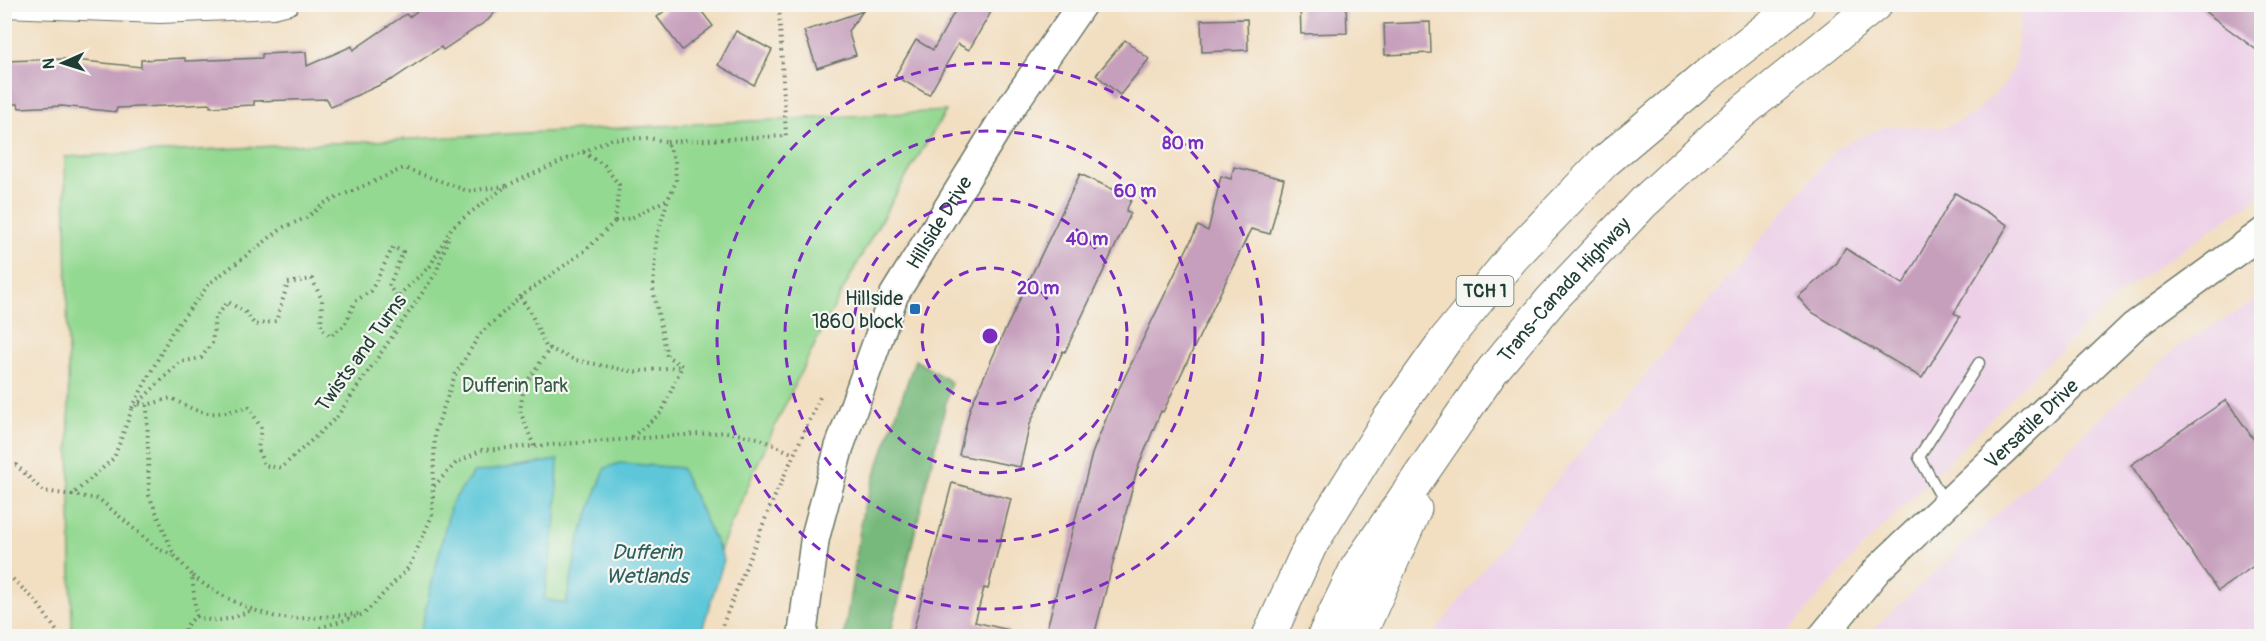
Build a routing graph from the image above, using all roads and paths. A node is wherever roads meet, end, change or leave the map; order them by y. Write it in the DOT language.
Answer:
graph roads {
  1 [pos="289,4"];
  2 [pos="1082,4"];
  3 [pos="1798,4"];
  4 [pos="1876,4"];
  5 [pos="4,7"];
  6 [pos="779,7"];
  7 [pos="667,142"];
  8 [pos="584,152"];
  9 [pos="508,185"];
  10 [pos="668,199"];
  11 [pos="615,221"];
  12 [pos="452,227"];
  13 [pos="2262,233"];
  14 [pos="520,297"];
  15 [pos="550,348"];
  16 [pos="1979,363"];
  17 [pos="682,366"];
  18 [pos="821,395"];
  19 [pos="139,404"];
  20 [pos="147,405"];
  21 [pos="132,409"];
  22 [pos="1450,430"];
  23 [pos="631,438"];
  24 [pos="534,446"];
  25 [pos="794,454"];
  26 [pos="4,461"];
  27 [pos="433,486"];
  28 [pos="72,495"];
  29 [pos="1946,505"];
  30 [pos="1310,546"];
  31 [pos="174,555"];
  32 [pos="4,571"];
  33 [pos="192,576"];
  34 [pos="254,609"];
  35 [pos="364,614"];
  36 [pos="196,616"];
  37 [pos="60,636"];
  38 [pos="186,636"];
  39 [pos="310,636"];
  40 [pos="718,636"];
  41 [pos="802,636"];
  42 [pos="1250,636"];
  43 [pos="1269,636"];
  44 [pos="1324,636"];
  45 [pos="1359,636"];
  46 [pos="1823,636"];
  1 -- 5 [label="street"];
  2 -- 41 [label="street, Hillside Drive"];
  3 -- 30 [label="highway, TCH 1"];
  4 -- 22 [label="highway, Trans-Canada Highway / TCH 1"];
  6 -- 7 [label="path"];
  7 -- 8 [label="path"];
  7 -- 10 [label="path"];
  8 -- 9 [label="path"];
  8 -- 11 [label="path"];
  9 -- 12 [label="path"];
  9 -- 21 [label="path"];
  10 -- 11 [label="path"];
  10 -- 17 [label="path"];
  11 -- 14 [label="path"];
  12 -- 19 [label="path"];
  12 -- 20 [label="path, Twists and Turns"];
  13 -- 29 [label="street, Versatile Drive"];
  14 -- 15 [label="path"];
  14 -- 27 [label="path"];
  15 -- 17 [label="path"];
  15 -- 24 [label="path"];
  16 -- 29 [label="lane"];
  17 -- 23 [label="path"];
  18 -- 25 [label="path"];
  19 -- 20 [label="path, Twists and Turns"];
  19 -- 21 [label="path"];
  20 -- 31 [label="path"];
  21 -- 28 [label="path"];
  22 -- 44 [label="highway, Trans-Canada Highway / TCH 1"];
  22 -- 45 [label="highway"];
  23 -- 24 [label="path"];
  23 -- 25 [label="path"];
  24 -- 27 [label="path"];
  25 -- 40 [label="path"];
  26 -- 28 [label="path"];
  27 -- 35 [label="path"];
  28 -- 31 [label="path"];
  29 -- 46 [label="street, Versatile Drive"];
  30 -- 42 [label="highway"];
  30 -- 43 [label="highway, TCH 1"];
  31 -- 33 [label="path"];
  32 -- 37 [label="path"];
  33 -- 34 [label="path"];
  33 -- 36 [label="path"];
  34 -- 35 [label="path"];
  34 -- 36 [label="path"];
  35 -- 39 [label="path"];
  36 -- 38 [label="path"];
}
